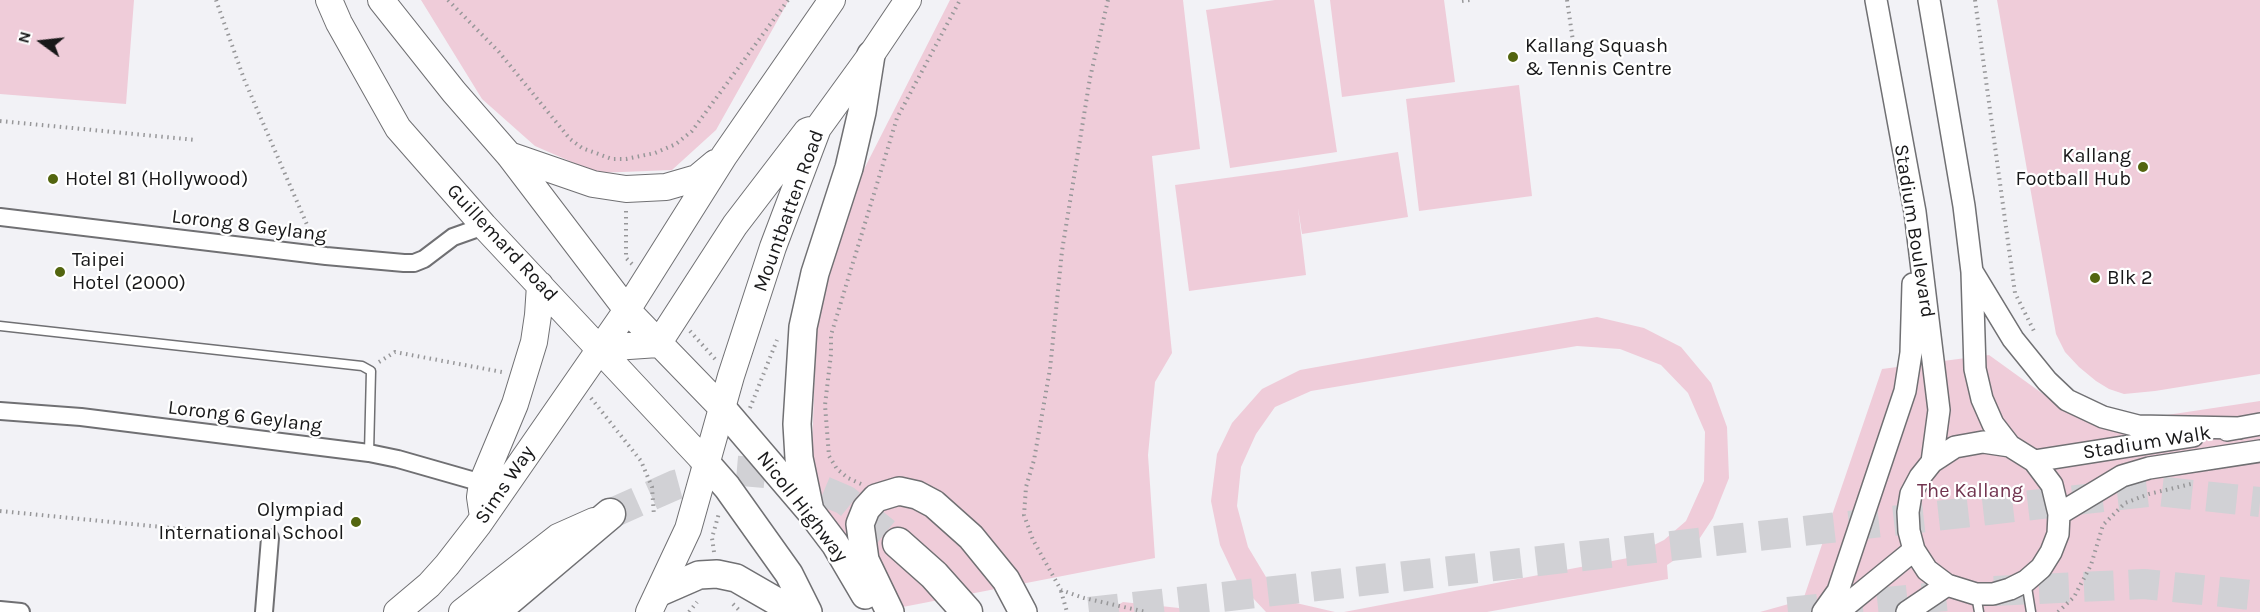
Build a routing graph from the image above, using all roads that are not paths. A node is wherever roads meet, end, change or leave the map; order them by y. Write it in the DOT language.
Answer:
graph roads {
  1 [pos="329,0"];
  2 [pos="381,0"];
  3 [pos="832,0"];
  4 [pos="908,0"];
  5 [pos="1876,0"];
  6 [pos="1929,0"];
  7 [pos="871,55"];
  8 [pos="818,128"];
  9 [pos="508,155"];
  10 [pos="724,156"];
  11 [pos="1915,212"];
  12 [pos="0,217"];
  13 [pos="484,226"];
  14 [pos="1972,272"];
  15 [pos="532,277"];
  16 [pos="627,310"];
  17 [pos="0,326"];
  18 [pos="658,344"];
  19 [pos="600,348"];
  20 [pos="722,408"];
  21 [pos="0,411"];
  22 [pos="2260,424"];
  23 [pos="2239,428"];
  24 [pos="2010,446"];
  25 [pos="2260,451"];
  26 [pos="369,453"];
  27 [pos="2034,461"];
  28 [pos="1932,462"];
  29 [pos="706,463"];
  30 [pos="482,483"];
  31 [pos="810,512"];
  32 [pos="610,514"];
  33 [pos="2059,514"];
  34 [pos="483,517"];
  35 [pos="270,538"];
  36 [pos="898,543"];
  37 [pos="1914,550"];
  38 [pos="2026,581"];
  39 [pos="1947,585"];
  40 [pos="655,602"];
  41 [pos="1978,603"];
  42 [pos="0,610"];
  43 [pos="21,612"];
  44 [pos="264,612"];
  45 [pos="397,612"];
  46 [pos="462,612"];
  47 [pos="494,612"];
  48 [pos="795,612"];
  49 [pos="808,612"];
  50 [pos="874,612"];
  51 [pos="890,612"];
  52 [pos="967,612"];
  53 [pos="1023,612"];
  54 [pos="1823,612"];
  55 [pos="1838,612"];
  56 [pos="1907,612"];
  57 [pos="2031,612"];
  1 -- 13 [label="main road, Guillemard Road"];
  2 -- 9 [label="main road"];
  3 -- 10 [label="main road"];
  4 -- 7 [label="main road, Mountbatten Road"];
  5 -- 11 [label="street, Stadium Boulevard"];
  6 -- 14 [label="street, Stadium Boulevard"];
  7 -- 8 [label="main road, Mountbatten Road"];
  7 -- 31 [label="highway"];
  8 -- 18 [label="main road"];
  8 -- 20 [label="main road, Mountbatten Road"];
  9 -- 10 [label="main road"];
  9 -- 16 [label="main road"];
  10 -- 16 [label="main road"];
  11 -- 28 [label="street, Stadium Boulevard"];
  11 -- 54 [label="street"];
  12 -- 13 [label="street, Lorong 8 Geylang"];
  13 -- 15 [label="main road, Guillemard Road"];
  14 -- 23 [label="street"];
  14 -- 24 [label="street, Stadium Boulevard"];
  15 -- 19 [label="main road, Guillemard Road"];
  15 -- 30 [label="main road"];
  16 -- 18 [label="main road"];
  16 -- 19 [label="main road"];
  17 -- 26 [label="lane"];
  18 -- 19 [label="main road"];
  18 -- 20 [label="main road"];
  19 -- 29 [label="main road, Guillemard Road"];
  19 -- 34 [label="main road, Sims Way"];
  20 -- 29 [label="main road"];
  20 -- 31 [label="highway, Nicoll Highway"];
  21 -- 26 [label="street, Lorong 6 Geylang"];
  22 -- 23 [label="street, Stadium Walk"];
  23 -- 27 [label="street, Stadium Walk"];
  24 -- 27 [label="street, Stadium Boulevard"];
  24 -- 28 [label="street, Stadium Boulevard"];
  25 -- 33 [label="street, Stadium Walk"];
  26 -- 30 [label="street, Lorong 6 Geylang"];
  27 -- 33 [label="street, Stadium Boulevard"];
  28 -- 37 [label="street, Stadium Boulevard"];
  29 -- 40 [label="main road"];
  29 -- 49 [label="highway"];
  30 -- 34 [label="main road"];
  31 -- 50 [label="highway, Nicoll Highway"];
  32 -- 46 [label="main road"];
  32 -- 47 [label="highway"];
  33 -- 38 [label="street, Stadium Boulevard"];
  34 -- 45 [label="main road, Sims Way"];
  35 -- 44 [label="street"];
  36 -- 52 [label="highway"];
  37 -- 39 [label="street, Stadium Boulevard"];
  37 -- 55 [label="street"];
  38 -- 41 [label="street, Stadium Boulevard"];
  38 -- 57 [label="lane"];
  39 -- 41 [label="street, Stadium Boulevard"];
  39 -- 56 [label="street"];
  40 -- 48 [label="highway"];
  42 -- 43 [label="street"];
  51 -- 53 [label="highway"];
}
